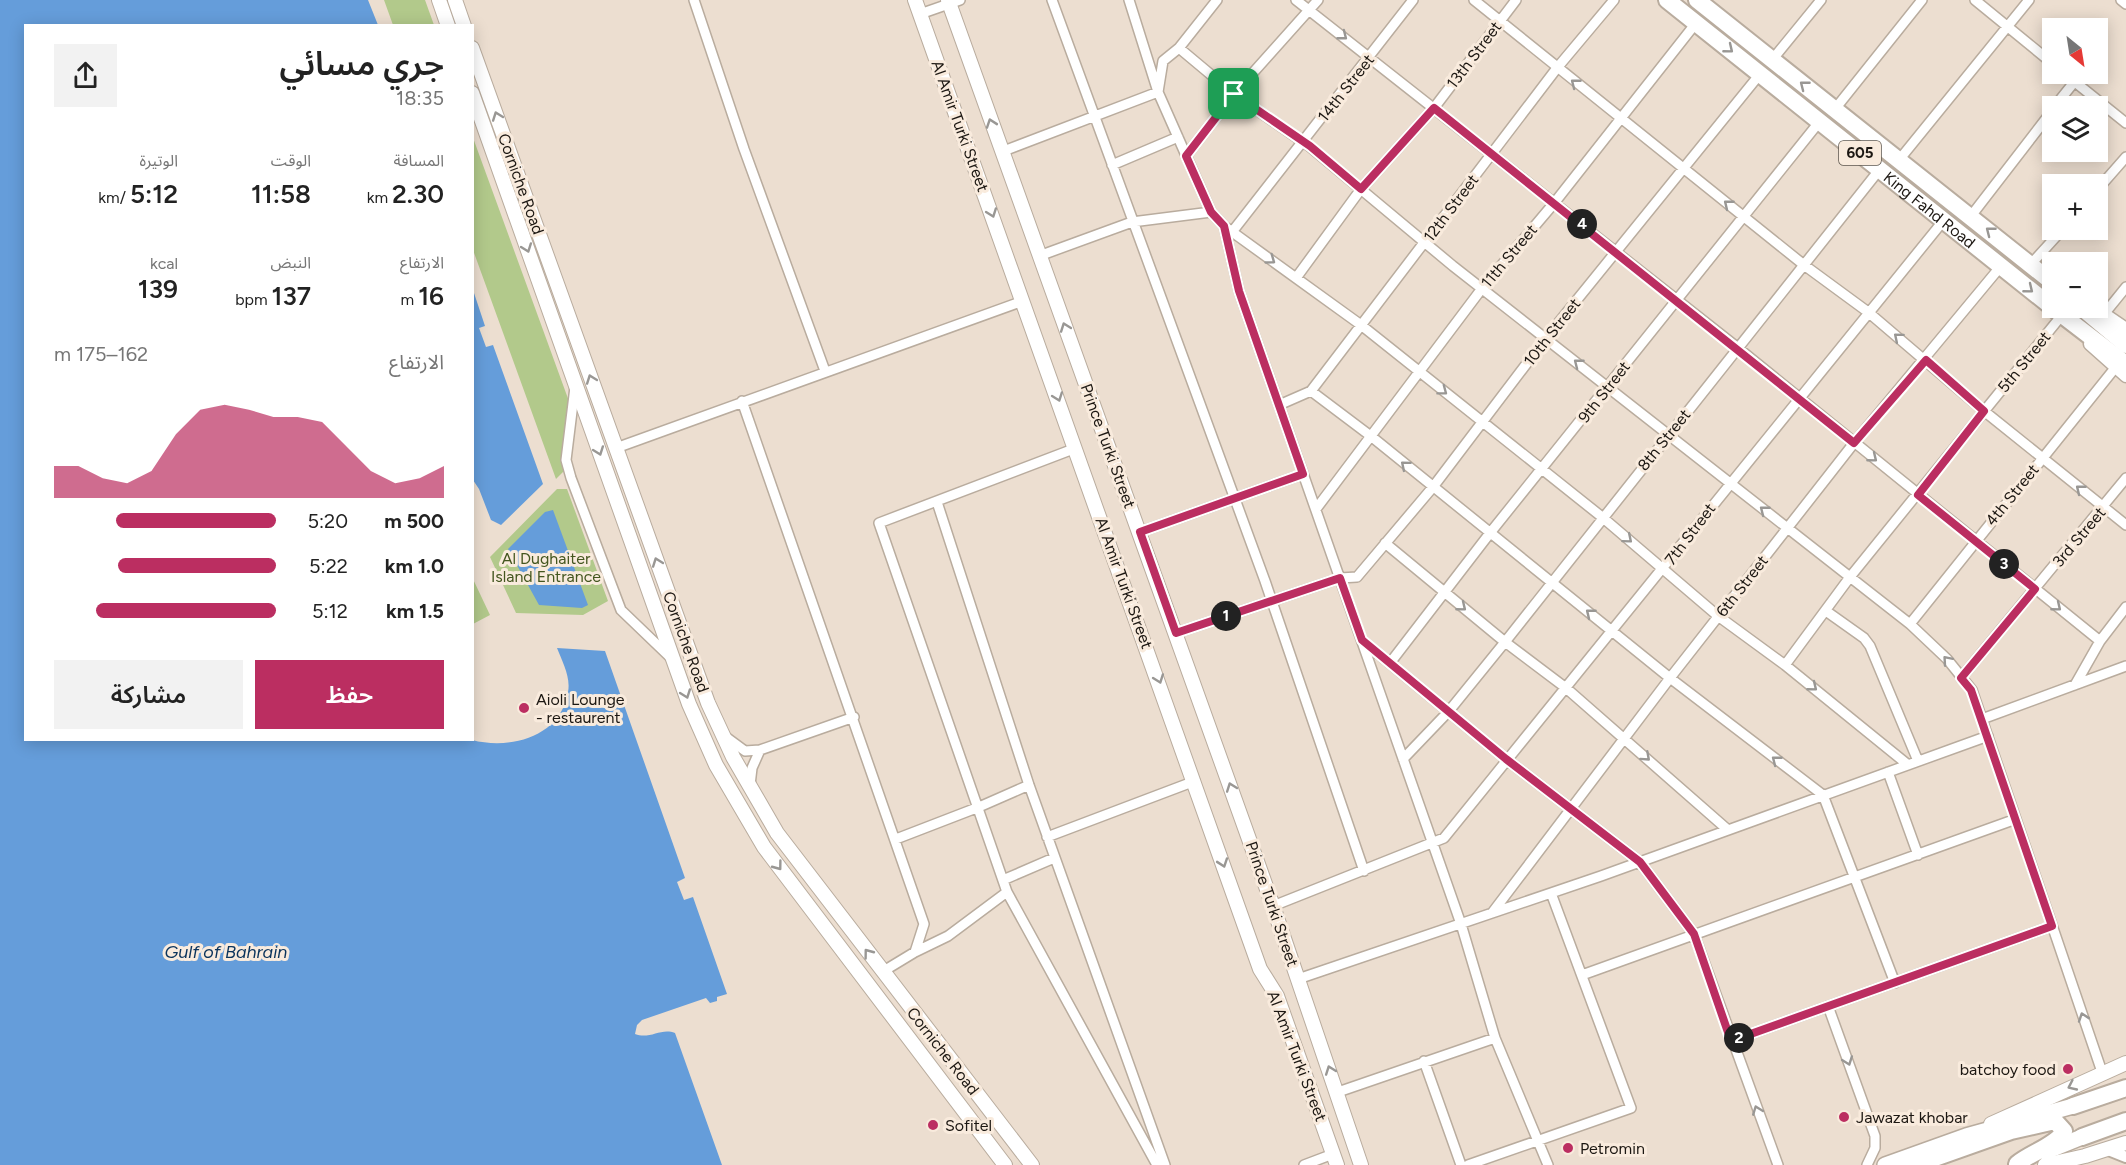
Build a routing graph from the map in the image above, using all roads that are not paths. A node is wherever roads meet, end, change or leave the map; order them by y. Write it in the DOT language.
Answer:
graph roads {
  1 [pos="439,0"];
  2 [pos="455,0"];
  3 [pos="694,0"];
  4 [pos="915,0"];
  5 [pos="1052,0"];
  6 [pos="1129,0"];
  7 [pos="1216,0"];
  8 [pos="1296,0"];
  9 [pos="1318,0"];
  10 [pos="1413,0"];
  11 [pos="1474,0"];
  12 [pos="1516,0"];
  13 [pos="1614,0"];
  14 [pos="1667,0"];
  15 [pos="1821,0"];
  16 [pos="1922,0"];
  17 [pos="1975,0"];
  18 [pos="2029,0"];
  19 [pos="2121,0"];
  20 [pos="952,1"];
  21 [pos="1701,1"];
  22 [pos="2126,4"];
  23 [pos="1310,10"];
  24 [pos="920,14"];
  25 [pos="1500,20"];
  26 [pos="1696,23"];
  27 [pos="447,24"];
  28 [pos="463,24"];
  29 [pos="2008,27"];
  30 [pos="1179,48"];
  31 [pos="474,54"];
  32 [pos="2042,55"];
  33 [pos="1370,58"];
  34 [pos="1772,60"];
  35 [pos="1557,68"];
  36 [pos="1760,74"];
  37 [pos="2073,84"];
  38 [pos="2079,84"];
  39 [pos="1158,92"];
  40 [pos="1234,94"];
  41 [pos="2063,96"];
  42 [pos="474,99"];
  43 [pos="1434,108"];
  44 [pos="1835,109"];
  45 [pos="1094,116"];
  46 [pos="1620,117"];
  47 [pos="1820,122"];
  48 [pos="2126,123"];
  49 [pos="2042,124"];
  50 [pos="1178,137"];
  51 [pos="1303,142"];
  52 [pos="1001,152"];
  53 [pos="1492,154"];
  54 [pos="1186,156"];
  55 [pos="2126,157"];
  56 [pos="1899,160"];
  57 [pos="1113,165"];
  58 [pos="1684,168"];
  59 [pos="1880,169"];
  60 [pos="2108,177"];
  61 [pos="1361,189"];
  62 [pos="1554,202"];
  63 [pos="1211,212"];
  64 [pos="1971,216"];
  65 [pos="1744,217"];
  66 [pos="1944,220"];
  67 [pos="1132,222"];
  68 [pos="1224,226"];
  69 [pos="1232,232"];
  70 [pos="2052,240"];
  71 [pos="1426,242"];
  72 [pos="1616,251"];
  73 [pos="1039,256"];
  74 [pos="2032,263"];
  75 [pos="1804,265"];
  76 [pos="2001,266"];
  77 [pos="2042,272"];
  78 [pos="1296,278"];
  79 [pos="1483,287"];
  80 [pos="2126,288"];
  81 [pos="1676,299"];
  82 [pos="2042,299"];
  83 [pos="1023,301"];
  84 [pos="2108,303"];
  85 [pos="1868,312"];
  86 [pos="2108,316"];
  87 [pos="2049,318"];
  88 [pos="2065,318"];
  89 [pos="2094,318"];
  90 [pos="1362,325"];
  91 [pos="2126,329"];
  92 [pos="1546,338"];
  93 [pos="2126,345"];
  94 [pos="1738,348"];
  95 [pos="1926,360"];
  96 [pos="2121,366"];
  97 [pos="825,371"];
  98 [pos="1419,372"];
  99 [pos="2126,376"];
  100 [pos="576,385"];
  101 [pos="1608,387"];
  102 [pos="1311,391"];
  103 [pos="1800,398"];
  104 [pos="742,401"];
  105 [pos="1279,405"];
  106 [pos="1984,411"];
  107 [pos="1483,421"];
  108 [pos="1669,434"];
  109 [pos="1372,437"];
  110 [pos="1854,443"];
  111 [pos="616,448"];
  112 [pos="1076,448"];
  113 [pos="2042,458"];
  114 [pos="1542,469"];
  115 [pos="1303,474"];
  116 [pos="2126,478"];
  117 [pos="1730,482"];
  118 [pos="1432,488"];
  119 [pos="1918,495"];
  120 [pos="1235,498"];
  121 [pos="937,502"];
  122 [pos="2104,508"];
  123 [pos="1316,509"];
  124 [pos="1602,517"];
  125 [pos="2126,525"];
  126 [pos="1788,528"];
  127 [pos="1140,532"];
  128 [pos="1490,533"];
  129 [pos="1974,541"];
  130 [pos="1385,543"];
  131 [pos="1664,568"];
  132 [pos="1850,577"];
  133 [pos="1340,578"];
  134 [pos="1551,582"];
  135 [pos="2035,589"];
  136 [pos="1444,592"];
  137 [pos="1272,600"];
  138 [pos="2126,607"];
  139 [pos="1826,611"];
  140 [pos="1718,616"];
  141 [pos="1910,624"];
  142 [pos="1611,630"];
  143 [pos="1176,633"];
  144 [pos="1362,640"];
  145 [pos="2100,641"];
  146 [pos="1505,642"];
  147 [pos="674,661"];
  148 [pos="1390,663"];
  149 [pos="1785,665"];
  150 [pos="2126,666"];
  151 [pos="1670,678"];
  152 [pos="1961,678"];
  153 [pos="2075,685"];
  154 [pos="1566,688"];
  155 [pos="1449,711"];
  156 [pos="854,717"];
  157 [pos="1982,719"];
  158 [pos="722,733"];
  159 [pos="1988,736"];
  160 [pos="1624,738"];
  161 [pos="760,750"];
  162 [pos="1403,759"];
  163 [pos="1506,759"];
  164 [pos="1918,761"];
  165 [pos="1907,764"];
  166 [pos="1888,772"];
  167 [pos="1195,781"];
  168 [pos="1029,785"];
  169 [pos="750,786"];
  170 [pos="1823,795"];
  171 [pos="979,807"];
  172 [pos="1570,808"];
  173 [pos="2016,819"];
  174 [pos="1728,830"];
  175 [pos="1047,837"];
  176 [pos="896,839"];
  177 [pos="1433,843"];
  178 [pos="1918,855"];
  179 [pos="1054,858"];
  180 [pos="1640,862"];
  181 [pos="1364,871"];
  182 [pos="1854,877"];
  183 [pos="1003,880"];
  184 [pos="1007,892"];
  185 [pos="1551,893"];
  186 [pos="1273,906"];
  187 [pos="1492,913"];
  188 [pos="1461,924"];
  189 [pos="2052,926"];
  190 [pos="1694,934"];
  191 [pos="915,952"];
  192 [pos="882,972"];
  193 [pos="1582,975"];
  194 [pos="1895,983"];
  195 [pos="1300,984"];
  196 [pos="1277,996"];
  197 [pos="1828,1006"];
  198 [pos="1495,1038"];
  199 [pos="1731,1041"];
  200 [pos="1424,1061"];
  201 [pos="2126,1063"];
  202 [pos="2102,1072"];
  203 [pos="2126,1088"];
  204 [pos="1338,1092"];
  205 [pos="2073,1106"];
  206 [pos="2126,1121"];
  207 [pos="1966,1136"];
  208 [pos="2082,1137"];
  209 [pos="1538,1140"];
  210 [pos="2126,1143"];
  211 [pos="2106,1149"];
  212 [pos="2126,1157"];
  213 [pos="1335,1160"];
  214 [pos="1005,1165"];
  215 [pos="1032,1165"];
  216 [pos="1157,1165"];
  217 [pos="1165,1165"];
  218 [pos="1304,1165"];
  219 [pos="1361,1165"];
  220 [pos="1461,1165"];
  221 [pos="1468,1165"];
  222 [pos="1548,1165"];
  223 [pos="1778,1165"];
  224 [pos="1867,1165"];
  225 [pos="1885,1165"];
  226 [pos="1915,1165"];
  227 [pos="2016,1165"];
  228 [pos="2045,1165"];
  1 -- 27 [label="main road"];
  2 -- 28 [label="main road"];
  3 -- 97 [label="street"];
  4 -- 24 [label="main road, Al Amir Turki Street"];
  5 -- 45 [label="street"];
  6 -- 39 [label="street"];
  7 -- 30 [label="street"];
  8 -- 23 [label="street"];
  9 -- 23 [label="street"];
  10 -- 33 [label="street, 14th Street"];
  11 -- 25 [label="street"];
  12 -- 25 [label="street, 13th Street"];
  13 -- 35 [label="street, 12th Street"];
  14 -- 26 [label="highway, King Fahd Road / 605"];
  15 -- 34 [label="street"];
  16 -- 44 [label="street"];
  17 -- 29 [label="street"];
  18 -- 29 [label="street"];
  19 -- 22 [label="street"];
  20 -- 24 [label="street"];
  52 -- 20 [label="main road, Prince Turki Street, one-way"];
  21 -- 34 [label="highway, King Fahd Road / 605"];
  23 -- 33 [label="street, one-way"];
  23 -- 40 [label="street"];
  24 -- 83 [label="main road, Al Amir Turki Street, one-way"];
  25 -- 35 [label="street"];
  25 -- 43 [label="street, 13th Street"];
  26 -- 36 [label="highway, King Fahd Road / 605, one-way"];
  26 -- 46 [label="street, 11th Street"];
  29 -- 32 [label="street"];
  29 -- 56 [label="street"];
  30 -- 39 [label="street"];
  30 -- 40 [label="street"];
  111 -- 31 [label="main road, Corniche Road, one-way"];
  33 -- 43 [label="street"];
  33 -- 51 [label="street, 14th Street"];
  44 -- 34 [label="highway, King Fahd Road / 605, one-way"];
  46 -- 35 [label="street, one-way"];
  35 -- 53 [label="street, 12th Street"];
  36 -- 47 [label="highway, King Fahd Road / 605"];
  36 -- 58 [label="street, 10th Street"];
  37 -- 41 [label="street"];
  38 -- 48 [label="street"];
  39 -- 45 [label="street"];
  39 -- 50 [label="street"];
  40 -- 51 [label="street"];
  40 -- 54 [label="street"];
  42 -- 100 [label="main road, Corniche Road, one-way"];
  43 -- 53 [label="street"];
  43 -- 61 [label="street, 13th Street"];
  44 -- 56 [label="highway, King Fahd Road / 605"];
  45 -- 52 [label="street"];
  45 -- 57 [label="street"];
  46 -- 58 [label="street"];
  46 -- 62 [label="street, 11th Street"];
  47 -- 59 [label="highway, King Fahd Road / 605"];
  47 -- 65 [label="street, 9th Street"];
  49 -- 64 [label="street"];
  50 -- 54 [label="street"];
  50 -- 57 [label="street"];
  51 -- 61 [label="street"];
  51 -- 69 [label="street, 14th Street"];
  52 -- 73 [label="main road, Prince Turki Street"];
  53 -- 62 [label="street"];
  53 -- 71 [label="street, 12th Street"];
  54 -- 63 [label="street"];
  55 -- 60 [label="street"];
  56 -- 64 [label="highway, King Fahd Road / 605"];
  57 -- 67 [label="street"];
  65 -- 58 [label="street, one-way"];
  58 -- 72 [label="street, 10th Street"];
  59 -- 66 [label="highway, King Fahd Road / 605"];
  59 -- 75 [label="street, 8th Street"];
  61 -- 71 [label="street"];
  61 -- 78 [label="street, 13th Street"];
  62 -- 72 [label="street"];
  62 -- 79 [label="street, 11th Street"];
  63 -- 67 [label="street"];
  63 -- 68 [label="street"];
  74 -- 64 [label="highway, King Fahd Road / 605, one-way"];
  65 -- 75 [label="street"];
  65 -- 81 [label="street, 9th Street"];
  66 -- 76 [label="highway, King Fahd Road / 605"];
  66 -- 85 [label="street, 7th Street"];
  67 -- 73 [label="street"];
  67 -- 120 [label="street"];
  68 -- 69 [label="street"];
  68 -- 105 [label="street"];
  69 -- 78 [label="street, one-way"];
  70 -- 74 [label="street"];
  71 -- 79 [label="street"];
  71 -- 90 [label="street, 12th Street"];
  72 -- 81 [label="street"];
  72 -- 92 [label="street, 10th Street"];
  127 -- 73 [label="main road, Prince Turki Street, one-way"];
  74 -- 77 [label="highway, King Fahd Road / 605"];
  75 -- 85 [label="street"];
  75 -- 94 [label="street, 8th Street"];
  76 -- 82 [label="highway, King Fahd Road / 605, one-way"];
  76 -- 95 [label="street, 6th Street"];
  78 -- 90 [label="street"];
  79 -- 92 [label="street"];
  79 -- 98 [label="street, 11th Street"];
  80 -- 84 [label="street"];
  81 -- 94 [label="street"];
  81 -- 101 [label="street, 9th Street"];
  83 -- 97 [label="street"];
  83 -- 112 [label="main road, Al Amir Turki Street, one-way"];
  95 -- 85 [label="street, one-way"];
  85 -- 103 [label="street, 7th Street"];
  86 -- 91 [label="main road"];
  87 -- 106 [label="street, 5th Street"];
  88 -- 96 [label="highway, King Fahd Road / 605"];
  89 -- 93 [label="highway"];
  90 -- 98 [label="street"];
  90 -- 102 [label="street, 12th Street"];
  101 -- 92 [label="street, one-way"];
  92 -- 107 [label="street, 10th Street"];
  94 -- 103 [label="street"];
  94 -- 108 [label="street, 8th Street"];
  95 -- 106 [label="street"];
  95 -- 110 [label="street, 6th Street"];
  96 -- 99 [label="main road"];
  96 -- 113 [label="street, 4th Street"];
  97 -- 104 [label="street"];
  98 -- 107 [label="street, one-way"];
  98 -- 109 [label="street, 11th Street"];
  100 -- 147 [label="main road, Corniche Road, one-way"];
  100 -- 147 [label="street"];
  101 -- 108 [label="street"];
  101 -- 114 [label="street, 9th Street"];
  102 -- 105 [label="street, 12th Street"];
  102 -- 109 [label="street"];
  103 -- 110 [label="street"];
  103 -- 117 [label="street, 7th Street"];
  104 -- 111 [label="street"];
  104 -- 156 [label="street"];
  105 -- 115 [label="street"];
  106 -- 113 [label="street"];
  106 -- 119 [label="street, 5th Street"];
  107 -- 114 [label="street"];
  107 -- 118 [label="street, 10th Street"];
  108 -- 117 [label="street"];
  108 -- 124 [label="street, 8th Street"];
  118 -- 109 [label="street, one-way"];
  109 -- 123 [label="street, 11th Street"];
  110 -- 119 [label="street, one-way"];
  110 -- 126 [label="street, 6th Street"];
  158 -- 111 [label="main road, Corniche Road, one-way"];
  112 -- 121 [label="street"];
  112 -- 167 [label="main road, Al Amir Turki Street, one-way"];
  122 -- 113 [label="street, one-way"];
  113 -- 129 [label="street, 4th Street"];
  114 -- 124 [label="street"];
  114 -- 128 [label="street, 9th Street"];
  115 -- 120 [label="street"];
  115 -- 123 [label="street"];
  116 -- 122 [label="street, 3rd Street"];
  126 -- 117 [label="street, one-way"];
  117 -- 131 [label="street, 7th Street"];
  118 -- 128 [label="street"];
  118 -- 130 [label="street, 10th Street"];
  119 -- 129 [label="street"];
  119 -- 132 [label="street, 5th Street"];
  120 -- 127 [label="street"];
  120 -- 137 [label="street"];
  121 -- 168 [label="street"];
  121 -- 171 [label="street"];
  122 -- 125 [label="street"];
  122 -- 135 [label="street, 3rd Street"];
  123 -- 133 [label="street"];
  124 -- 131 [label="street, one-way"];
  124 -- 134 [label="street, 8th Street"];
  126 -- 132 [label="street"];
  126 -- 140 [label="street, 6th Street"];
  127 -- 143 [label="main road, Prince Turki Street"];
  128 -- 134 [label="street"];
  128 -- 136 [label="street, 9th Street"];
  129 -- 135 [label="street"];
  129 -- 141 [label="street, 4th Street"];
  130 -- 133 [label="street, 10th Street"];
  130 -- 136 [label="street"];
  131 -- 140 [label="street"];
  131 -- 142 [label="street, 7th Street"];
  132 -- 139 [label="street, 5th Street"];
  132 -- 141 [label="street"];
  133 -- 137 [label="street, 10th Street"];
  133 -- 144 [label="street"];
  142 -- 134 [label="street, one-way"];
  134 -- 146 [label="street, 8th Street"];
  135 -- 145 [label="street, one-way"];
  135 -- 152 [label="street, 3rd Street"];
  136 -- 146 [label="street, one-way"];
  136 -- 148 [label="street, 9th Street"];
  137 -- 143 [label="street, 10th Street"];
  137 -- 181 [label="street"];
  138 -- 145 [label="street"];
  139 -- 149 [label="street, 5th Street"];
  139 -- 164 [label="street"];
  140 -- 149 [label="street"];
  140 -- 151 [label="street, 6th Street"];
  152 -- 141 [label="street, one-way"];
  142 -- 151 [label="street"];
  142 -- 154 [label="street, 7th Street"];
  186 -- 143 [label="main road, Prince Turki Street, one-way"];
  144 -- 148 [label="street"];
  144 -- 162 [label="street"];
  145 -- 153 [label="street"];
  146 -- 154 [label="street"];
  146 -- 155 [label="street, 8th Street"];
  147 -- 214 [label="main road, Corniche Road, one-way"];
  148 -- 155 [label="street"];
  149 -- 165 [label="street, one-way"];
  150 -- 153 [label="street"];
  151 -- 160 [label="street, 6th Street"];
  170 -- 151 [label="street, one-way"];
  152 -- 157 [label="street"];
  153 -- 157 [label="street"];
  154 -- 160 [label="street"];
  154 -- 163 [label="street, 7th Street"];
  155 -- 162 [label="street, 8th Street"];
  155 -- 163 [label="street"];
  156 -- 161 [label="street"];
  156 -- 176 [label="street"];
  157 -- 159 [label="street"];
  158 -- 161 [label="street"];
  158 -- 169 [label="main road, Corniche Road"];
  159 -- 164 [label="street"];
  159 -- 173 [label="street"];
  160 -- 172 [label="street, 6th Street"];
  160 -- 174 [label="street, one-way"];
  161 -- 169 [label="street"];
  162 -- 177 [label="street"];
  163 -- 172 [label="street"];
  163 -- 177 [label="street, 7th Street"];
  164 -- 165 [label="street"];
  165 -- 166 [label="street"];
  166 -- 170 [label="street"];
  166 -- 178 [label="street"];
  167 -- 175 [label="street"];
  167 -- 196 [label="main road, Al Amir Turki Street, one-way"];
  168 -- 171 [label="street"];
  168 -- 175 [label="street"];
  192 -- 169 [label="main road, Corniche Road, one-way"];
  170 -- 174 [label="street"];
  170 -- 182 [label="street"];
  171 -- 176 [label="street"];
  171 -- 183 [label="street"];
  172 -- 180 [label="street"];
  172 -- 187 [label="street, 6th Street"];
  173 -- 178 [label="street"];
  173 -- 189 [label="street"];
  174 -- 180 [label="street"];
  175 -- 179 [label="street"];
  176 -- 191 [label="street"];
  177 -- 181 [label="street, 7th Street"];
  177 -- 188 [label="street"];
  178 -- 182 [label="street"];
  179 -- 183 [label="street"];
  179 -- 217 [label="street"];
  180 -- 185 [label="street"];
  180 -- 190 [label="street"];
  181 -- 186 [label="street, 7th Street"];
  182 -- 190 [label="street"];
  182 -- 194 [label="street"];
  183 -- 184 [label="street"];
  184 -- 191 [label="street"];
  184 -- 216 [label="street"];
  185 -- 187 [label="street"];
  185 -- 193 [label="street"];
  186 -- 195 [label="main road, Prince Turki Street"];
  187 -- 188 [label="street"];
  188 -- 195 [label="street"];
  188 -- 198 [label="street"];
  189 -- 194 [label="street"];
  202 -- 189 [label="street, one-way"];
  190 -- 193 [label="street"];
  190 -- 199 [label="street"];
  191 -- 192 [label="street"];
  192 -- 215 [label="main road, Corniche Road"];
  193 -- 209 [label="street"];
  194 -- 197 [label="street"];
  195 -- 196 [label="main road"];
  204 -- 195 [label="main road, Prince Turki Street, one-way"];
  196 -- 213 [label="main road, Al Amir Turki Street"];
  197 -- 199 [label="street"];
  197 -- 224 [label="street, one-way"];
  198 -- 200 [label="street"];
  198 -- 209 [label="street"];
  223 -- 199 [label="street, one-way"];
  200 -- 204 [label="street"];
  200 -- 220 [label="street"];
  201 -- 202 [label="main road"];
  202 -- 207 [label="main road, one-way"];
  203 -- 205 [label="highway"];
  204 -- 219 [label="main road, Prince Turki Street"];
  205 -- 207 [label="highway"];
  206 -- 208 [label="highway"];
  207 -- 225 [label="highway"];
  208 -- 227 [label="highway"];
  209 -- 221 [label="street"];
  209 -- 222 [label="street"];
  210 -- 211 [label="main road"];
  211 -- 212 [label="street"];
  211 -- 228 [label="main road"];
  213 -- 218 [label="street"];
  226 -- 227 [label="highway"];
}
